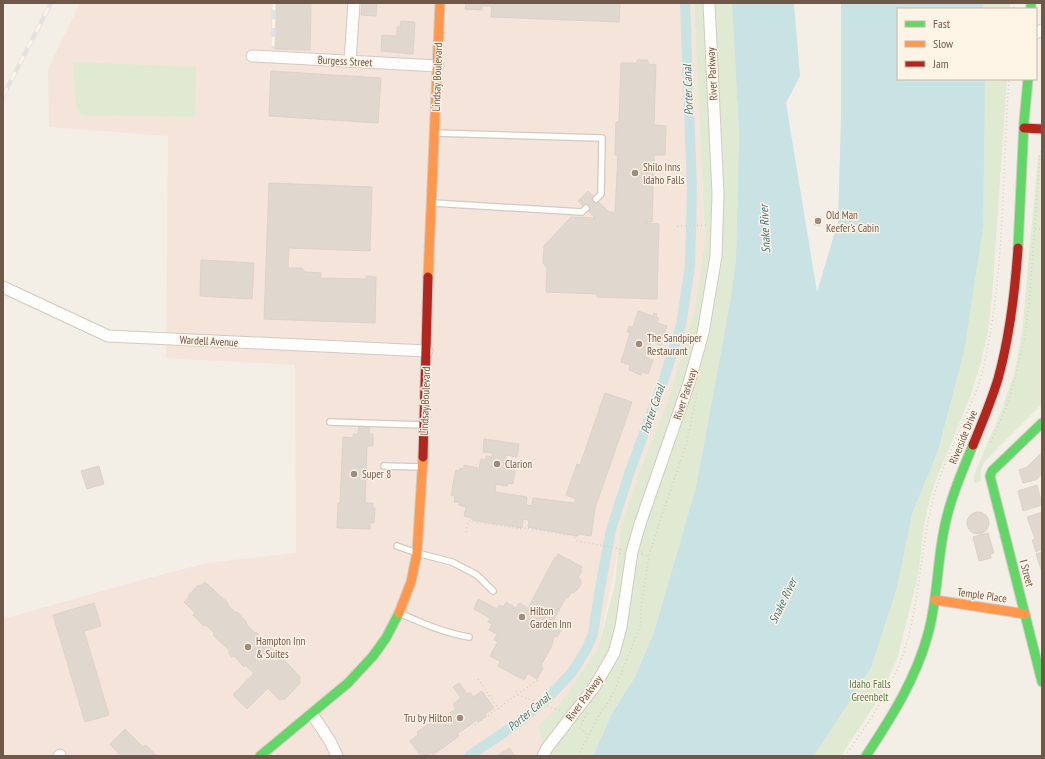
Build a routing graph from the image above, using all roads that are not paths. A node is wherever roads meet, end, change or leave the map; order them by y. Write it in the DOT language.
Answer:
graph roads {
  1 [pos="354,3"];
  2 [pos="440,3"];
  3 [pos="709,3"];
  4 [pos="252,56"];
  5 [pos="350,62"];
  6 [pos="438,66"];
  7 [pos="1028,80"];
  8 [pos="1024,128"];
  9 [pos="1042,129"];
  10 [pos="435,133"];
  11 [pos="596,199"];
  12 [pos="432,203"];
  13 [pos="586,208"];
  14 [pos="3,287"];
  15 [pos="427,351"];
  16 [pos="330,422"];
  17 [pos="1042,423"];
  18 [pos="424,425"];
  19 [pos="384,466"];
  20 [pos="423,467"];
  21 [pos="397,546"];
  22 [pos="417,553"];
  23 [pos="493,591"];
  24 [pos="935,600"];
  25 [pos="399,613"];
  26 [pos="1025,614"];
  27 [pos="469,636"];
  28 [pos="1041,675"];
  29 [pos="312,714"];
  30 [pos="545,752"];
  31 [pos="260,756"];
  32 [pos="337,756"];
  33 [pos="866,756"];
  1 -- 5 [label="street"];
  2 -- 6 [label="street, Lindsay Boulevard"];
  3 -- 30 [label="street, River Parkway"];
  4 -- 5 [label="street, Burgess Street"];
  5 -- 6 [label="street, Burgess Street"];
  6 -- 10 [label="street, Lindsay Boulevard"];
  7 -- 8 [label="street, Riverside Drive"];
  8 -- 9 [label="street"];
  8 -- 24 [label="street, Riverside Drive"];
  10 -- 11 [label="lane"];
  10 -- 12 [label="street, Lindsay Boulevard"];
  12 -- 13 [label="lane"];
  12 -- 15 [label="street, Lindsay Boulevard"];
  14 -- 15 [label="street, Wardell Avenue"];
  15 -- 18 [label="street, Lindsay Boulevard"];
  16 -- 18 [label="lane"];
  17 -- 26 [label="street, I Street"];
  18 -- 20 [label="street, Lindsay Boulevard"];
  19 -- 20 [label="lane"];
  20 -- 22 [label="street, Lindsay Boulevard"];
  21 -- 22 [label="lane"];
  22 -- 23 [label="lane"];
  22 -- 25 [label="street, Lindsay Boulevard"];
  24 -- 26 [label="street, Temple Place"];
  24 -- 33 [label="street, Riverside Drive"];
  25 -- 27 [label="lane"];
  25 -- 29 [label="street, Lindsay Boulevard"];
  26 -- 28 [label="street, I Street"];
  29 -- 31 [label="street, Lindsay Boulevard"];
  29 -- 32 [label="street"];
}
